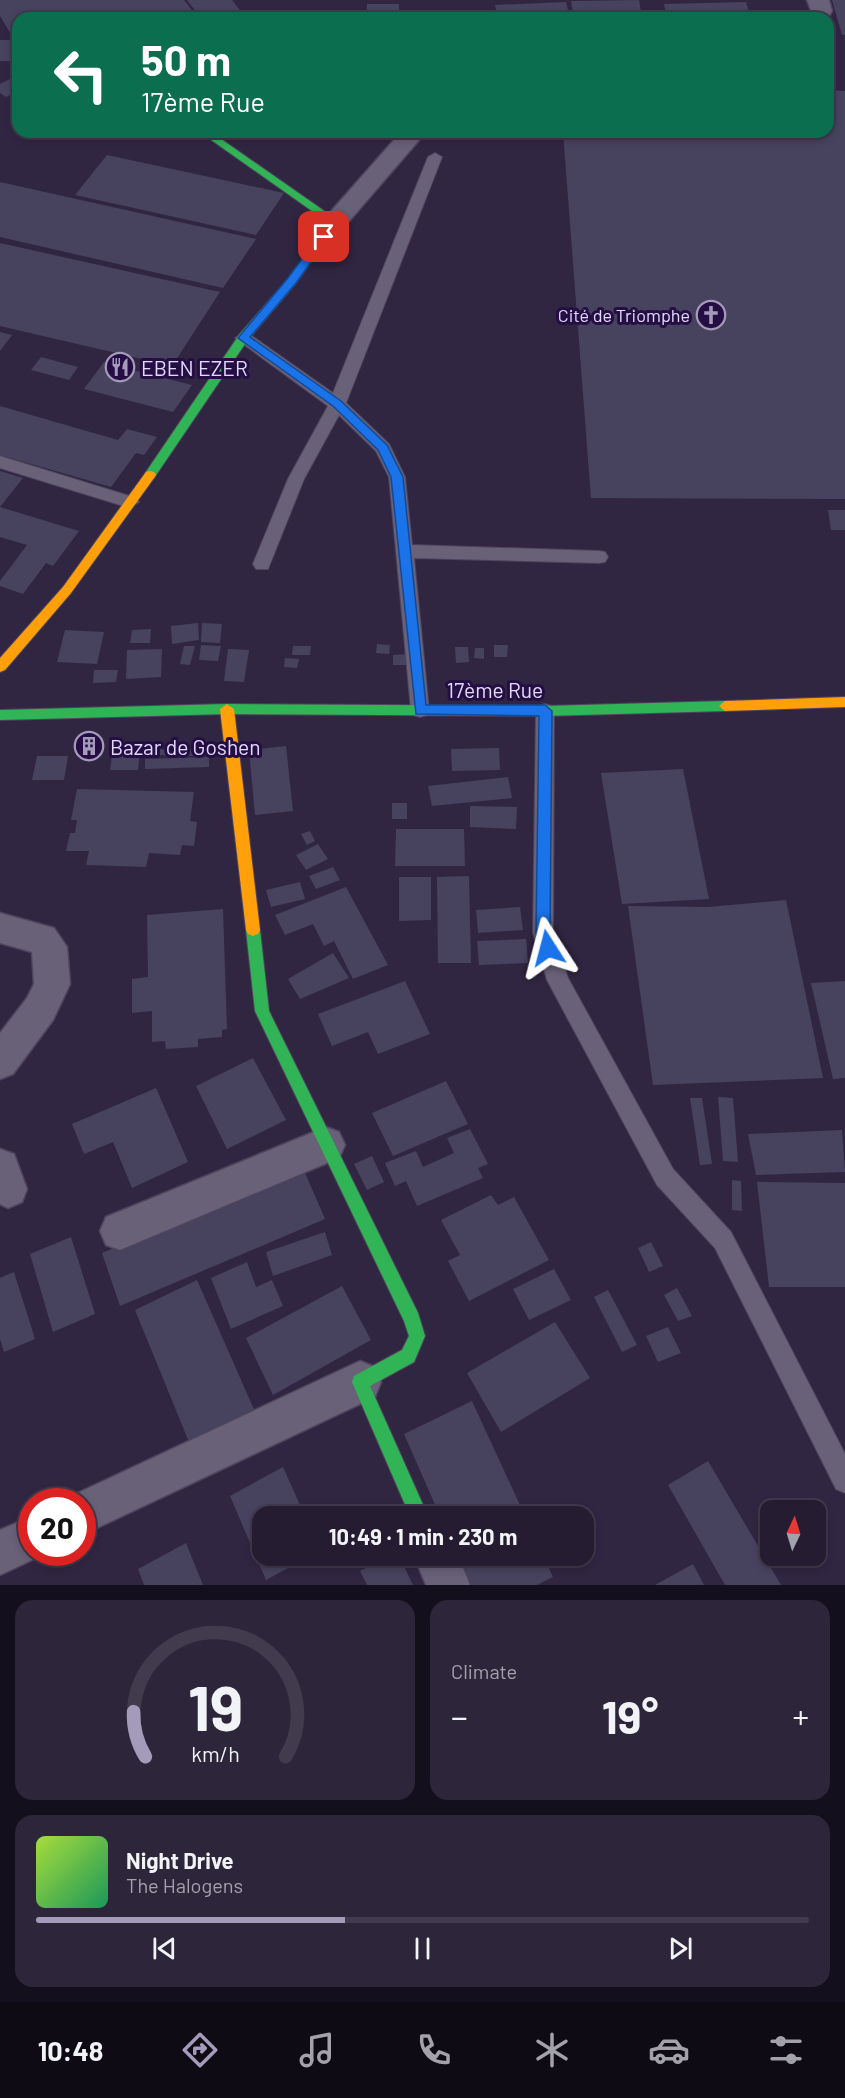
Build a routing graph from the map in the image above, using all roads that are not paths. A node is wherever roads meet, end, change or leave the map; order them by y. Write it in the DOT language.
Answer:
graph roads {
  1 [pos="215,138"];
  2 [pos="409,138"];
  3 [pos="435,157"];
  4 [pos="335,222"];
  5 [pos="243,338"];
  6 [pos="337,404"];
  7 [pos="0,462"];
  8 [pos="130,502"];
  9 [pos="404,551"];
  10 [pos="599,557"];
  11 [pos="262,564"];
  12 [pos="0,667"];
  13 [pos="845,702"];
  14 [pos="227,709"];
  15 [pos="420,710"];
  16 [pos="545,711"];
  17 [pos="0,715"];
  18 [pos="0,928"];
  19 [pos="0,1062"];
  20 [pos="326,1145"];
  21 [pos="120,1231"];
  22 [pos="360,1382"];
  23 [pos="845,1480"];
  24 [pos="96,1506"];
  25 [pos="415,1506"];
  26 [pos="18,1544"];
  27 [pos="0,1552"];
  28 [pos="440,1566"];
  29 [pos="448,1585"];
  1 -- 4 [label="street"];
  2 -- 4 [label="street"];
  3 -- 6 [label="lane"];
  4 -- 5 [label="street"];
  5 -- 6 [label="lane"];
  5 -- 8 [label="street"];
  6 -- 9 [label="lane"];
  6 -- 11 [label="lane"];
  7 -- 8 [label="lane"];
  8 -- 12 [label="street"];
  9 -- 10 [label="lane"];
  9 -- 15 [label="lane"];
  13 -- 16 [label="street, 17ème Rue"];
  14 -- 15 [label="street, 17ème Rue"];
  14 -- 17 [label="street, 17ème Rue"];
  14 -- 20 [label="street"];
  15 -- 16 [label="street, 17ème Rue"];
  16 -- 23 [label="lane"];
  18 -- 19 [label="street"];
  20 -- 21 [label="street"];
  20 -- 22 [label="street"];
  22 -- 24 [label="street"];
  22 -- 25 [label="street"];
  26 -- 27 [label="street"];
  28 -- 29 [label="street"];
}
